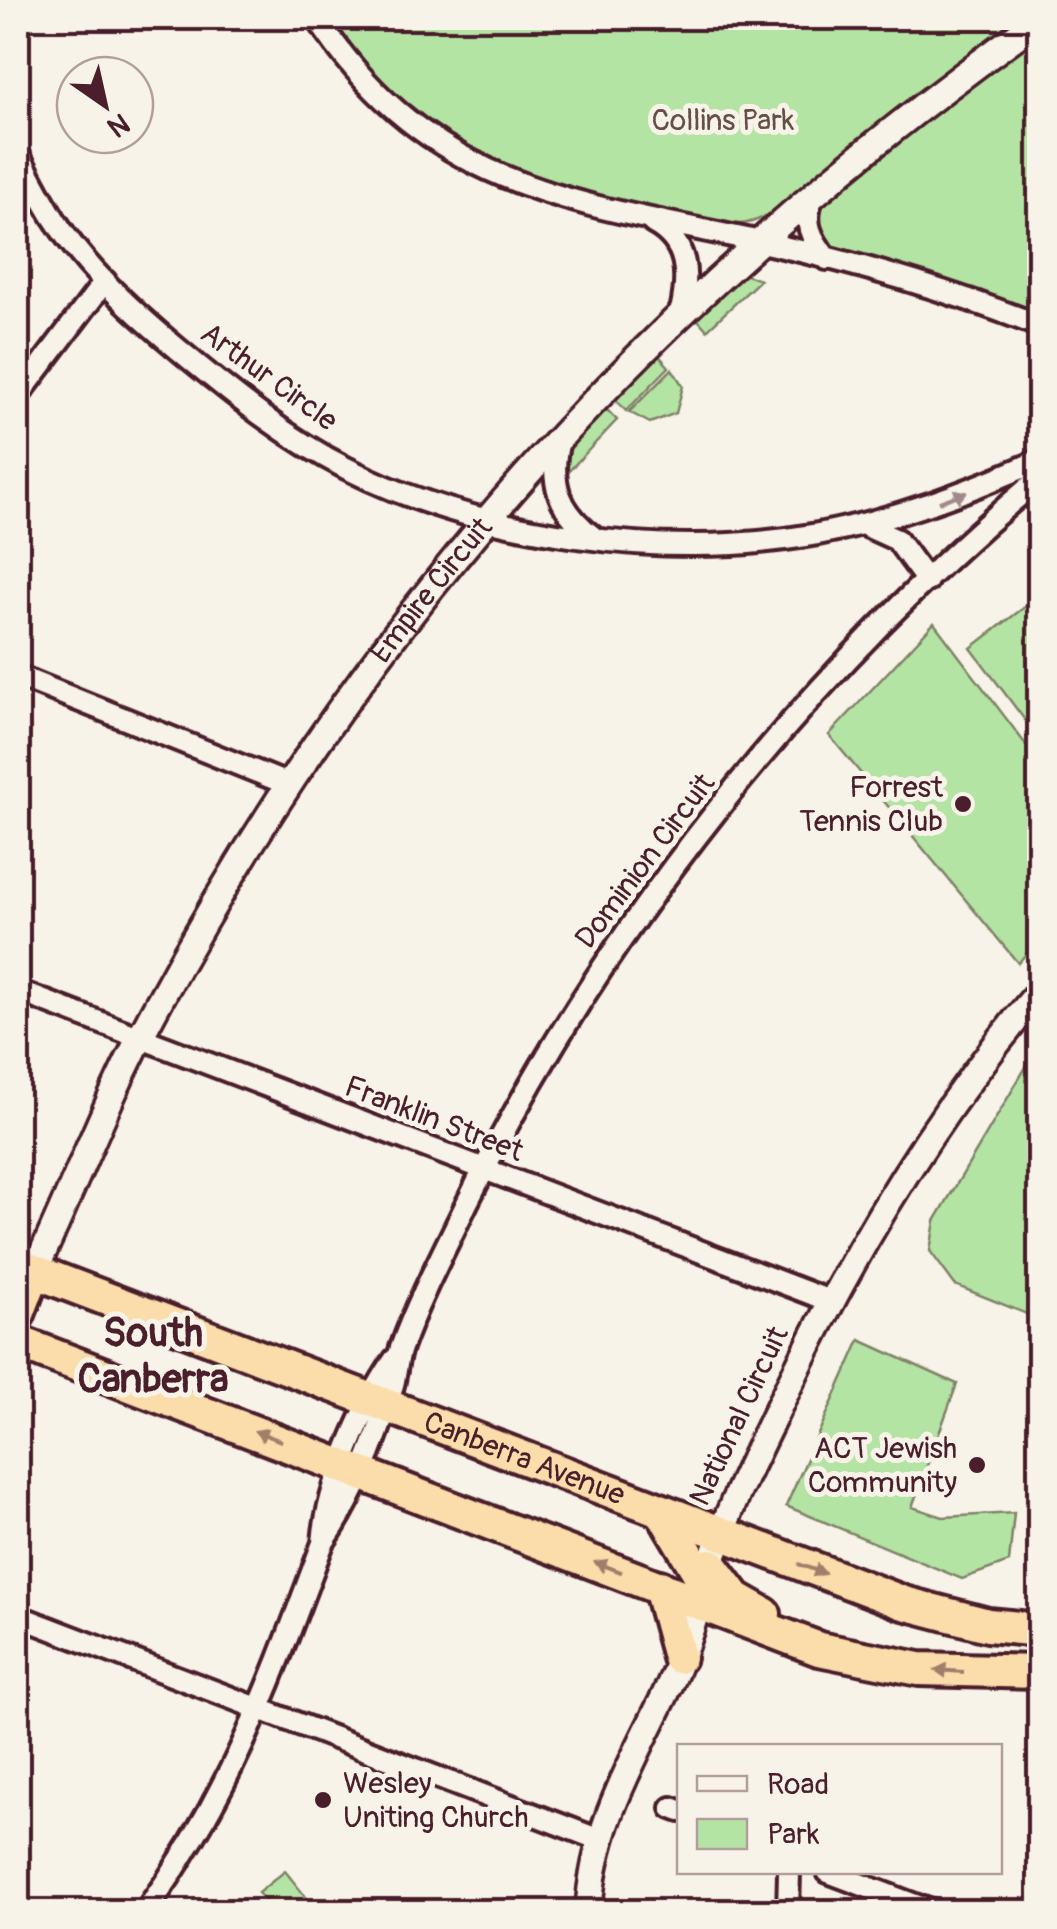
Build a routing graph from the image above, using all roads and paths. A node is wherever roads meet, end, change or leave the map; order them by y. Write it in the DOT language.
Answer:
graph roads {
  1 [pos="317,18"];
  2 [pos="1040,19"];
  3 [pos="18,154"];
  4 [pos="820,186"];
  5 [pos="647,219"];
  6 [pos="756,241"];
  7 [pos="827,259"];
  8 [pos="105,281"];
  9 [pos="680,311"];
  10 [pos="1040,326"];
  11 [pos="18,396"];
  12 [pos="561,433"];
  13 [pos="1040,460"];
  14 [pos="1040,478"];
  15 [pos="486,519"];
  16 [pos="862,525"];
  17 [pos="598,540"];
  18 [pos="927,581"];
  19 [pos="18,676"];
  20 [pos="287,784"];
  21 [pos="18,991"];
  22 [pos="1040,991"];
  23 [pos="139,1038"];
  24 [pos="485,1170"];
  25 [pos="26,1268"];
  26 [pos="830,1301"];
  27 [pos="18,1314"];
  28 [pos="18,1342"];
  29 [pos="378,1403"];
  30 [pos="352,1468"];
  31 [pos="662,1511"];
  32 [pos="709,1572"];
  33 [pos="660,1587"];
  34 [pos="18,1616"];
  35 [pos="1040,1630"];
  36 [pos="679,1657"];
  37 [pos="1040,1672"];
  38 [pos="261,1708"];
  39 [pos="600,1840"];
  40 [pos="789,1874"];
  41 [pos="833,1874"];
  42 [pos="145,1912"];
  43 [pos="589,1912"];
  44 [pos="788,1912"];
  45 [pos="934,1912"];
  1 -- 5 [label="street"];
  2 -- 4 [label="street, Empire Circuit"];
  3 -- 8 [label="street, Arthur Circle"];
  4 -- 6 [label="street, Empire Circuit"];
  4 -- 7 [label="street"];
  5 -- 6 [label="street"];
  5 -- 9 [label="street"];
  6 -- 7 [label="street"];
  6 -- 9 [label="street, Empire Circuit"];
  7 -- 10 [label="street"];
  8 -- 11 [label="street"];
  8 -- 15 [label="street, Arthur Circle"];
  9 -- 12 [label="street, Empire Circuit"];
  12 -- 15 [label="street, Empire Circuit"];
  12 -- 17 [label="street"];
  16 -- 13 [label="street, Arthur Circle, one-way"];
  14 -- 18 [label="street, Dominion Circuit"];
  15 -- 17 [label="street, Arthur Circle"];
  15 -- 20 [label="street, Empire Circuit"];
  16 -- 17 [label="street, Arthur Circle"];
  16 -- 18 [label="street"];
  18 -- 24 [label="street, Dominion Circuit"];
  19 -- 20 [label="street"];
  20 -- 23 [label="street, Empire Circuit"];
  21 -- 23 [label="street, Franklin Street"];
  22 -- 26 [label="street, National Circuit"];
  23 -- 24 [label="street, Franklin Street"];
  23 -- 25 [label="street, Empire Circuit"];
  24 -- 26 [label="street, Franklin Street"];
  24 -- 29 [label="street, Dominion Circuit"];
  25 -- 27 [label="highway, Empire Circuit"];
  25 -- 29 [label="highway, Canberra Avenue"];
  26 -- 32 [label="street, National Circuit"];
  30 -- 28 [label="highway, Canberra Avenue, one-way"];
  29 -- 30 [label="street, Dominion Circuit"];
  29 -- 31 [label="highway, Canberra Avenue"];
  33 -- 30 [label="highway, Canberra Avenue, one-way"];
  30 -- 38 [label="street, Dominion Circuit"];
  31 -- 32 [label="highway"];
  31 -- 32 [label="highway, Canberra Avenue"];
  32 -- 33 [label="highway, Canberra Avenue"];
  32 -- 35 [label="highway, Canberra Avenue, one-way"];
  32 -- 36 [label="street, National Circuit"];
  37 -- 32 [label="highway, one-way"];
  33 -- 36 [label="highway"];
  34 -- 38 [label="street"];
  36 -- 39 [label="street, National Circuit"];
  38 -- 39 [label="street"];
  38 -- 42 [label="street, Dominion Circuit"];
  39 -- 43 [label="street, National Circuit"];
  40 -- 44 [label="street"];
  41 -- 45 [label="street"];
}
